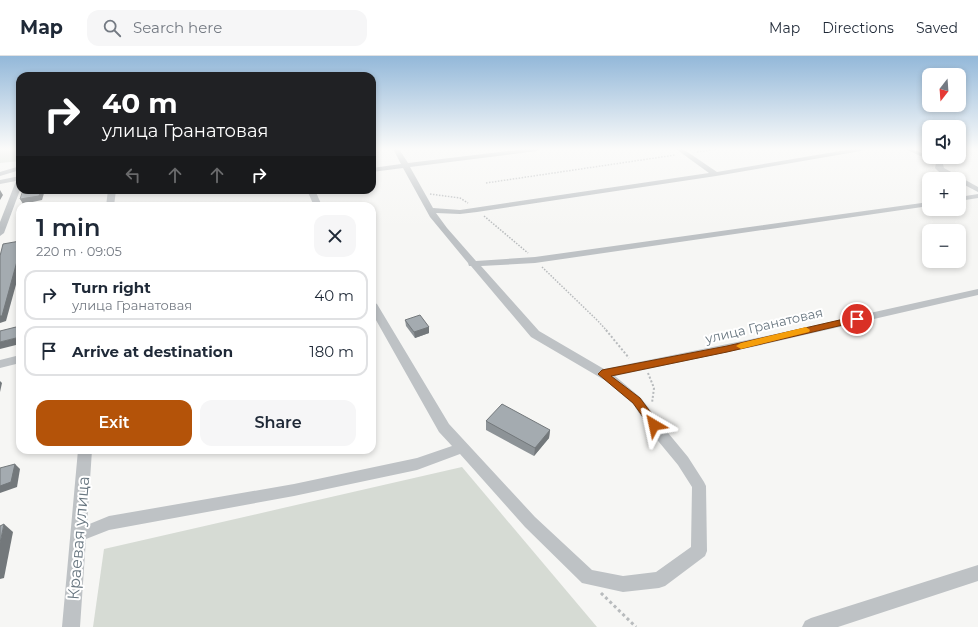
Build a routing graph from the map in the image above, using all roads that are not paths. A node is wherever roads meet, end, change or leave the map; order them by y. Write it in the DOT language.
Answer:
graph roads {
  1 [pos="411,176"];
  2 [pos="705,176"];
  3 [pos="16,180"];
  4 [pos="0,182"];
  5 [pos="966,183"];
  6 [pos="16,190"];
  7 [pos="978,190"];
  8 [pos="978,196"];
  9 [pos="966,198"];
  10 [pos="922,205"];
  11 [pos="430,210"];
  12 [pos="0,233"];
  13 [pos="472,264"];
  14 [pos="978,292"];
  15 [pos="376,311"];
  16 [pos="16,360"];
  17 [pos="0,364"];
  18 [pos="602,374"];
  19 [pos="462,448"];
  20 [pos="85,454"];
  21 [pos="78,535"];
  22 [pos="978,573"];
  23 [pos="71,627"];
  24 [pos="811,627"];
  1 -- 11 [label="street"];
  2 -- 11 [label="street"];
  3 -- 4 [label="street"];
  5 -- 7 [label="street"];
  6 -- 12 [label="street"];
  8 -- 9 [label="street"];
  10 -- 13 [label="street"];
  11 -- 13 [label="street"];
  13 -- 18 [label="street"];
  14 -- 18 [label="street, улица Гранатовая"];
  15 -- 19 [label="street"];
  16 -- 17 [label="street"];
  18 -- 19 [label="street"];
  19 -- 21 [label="street"];
  20 -- 21 [label="street, Краевая улица"];
  21 -- 23 [label="street, Краевая улица"];
  22 -- 24 [label="street"];
}
